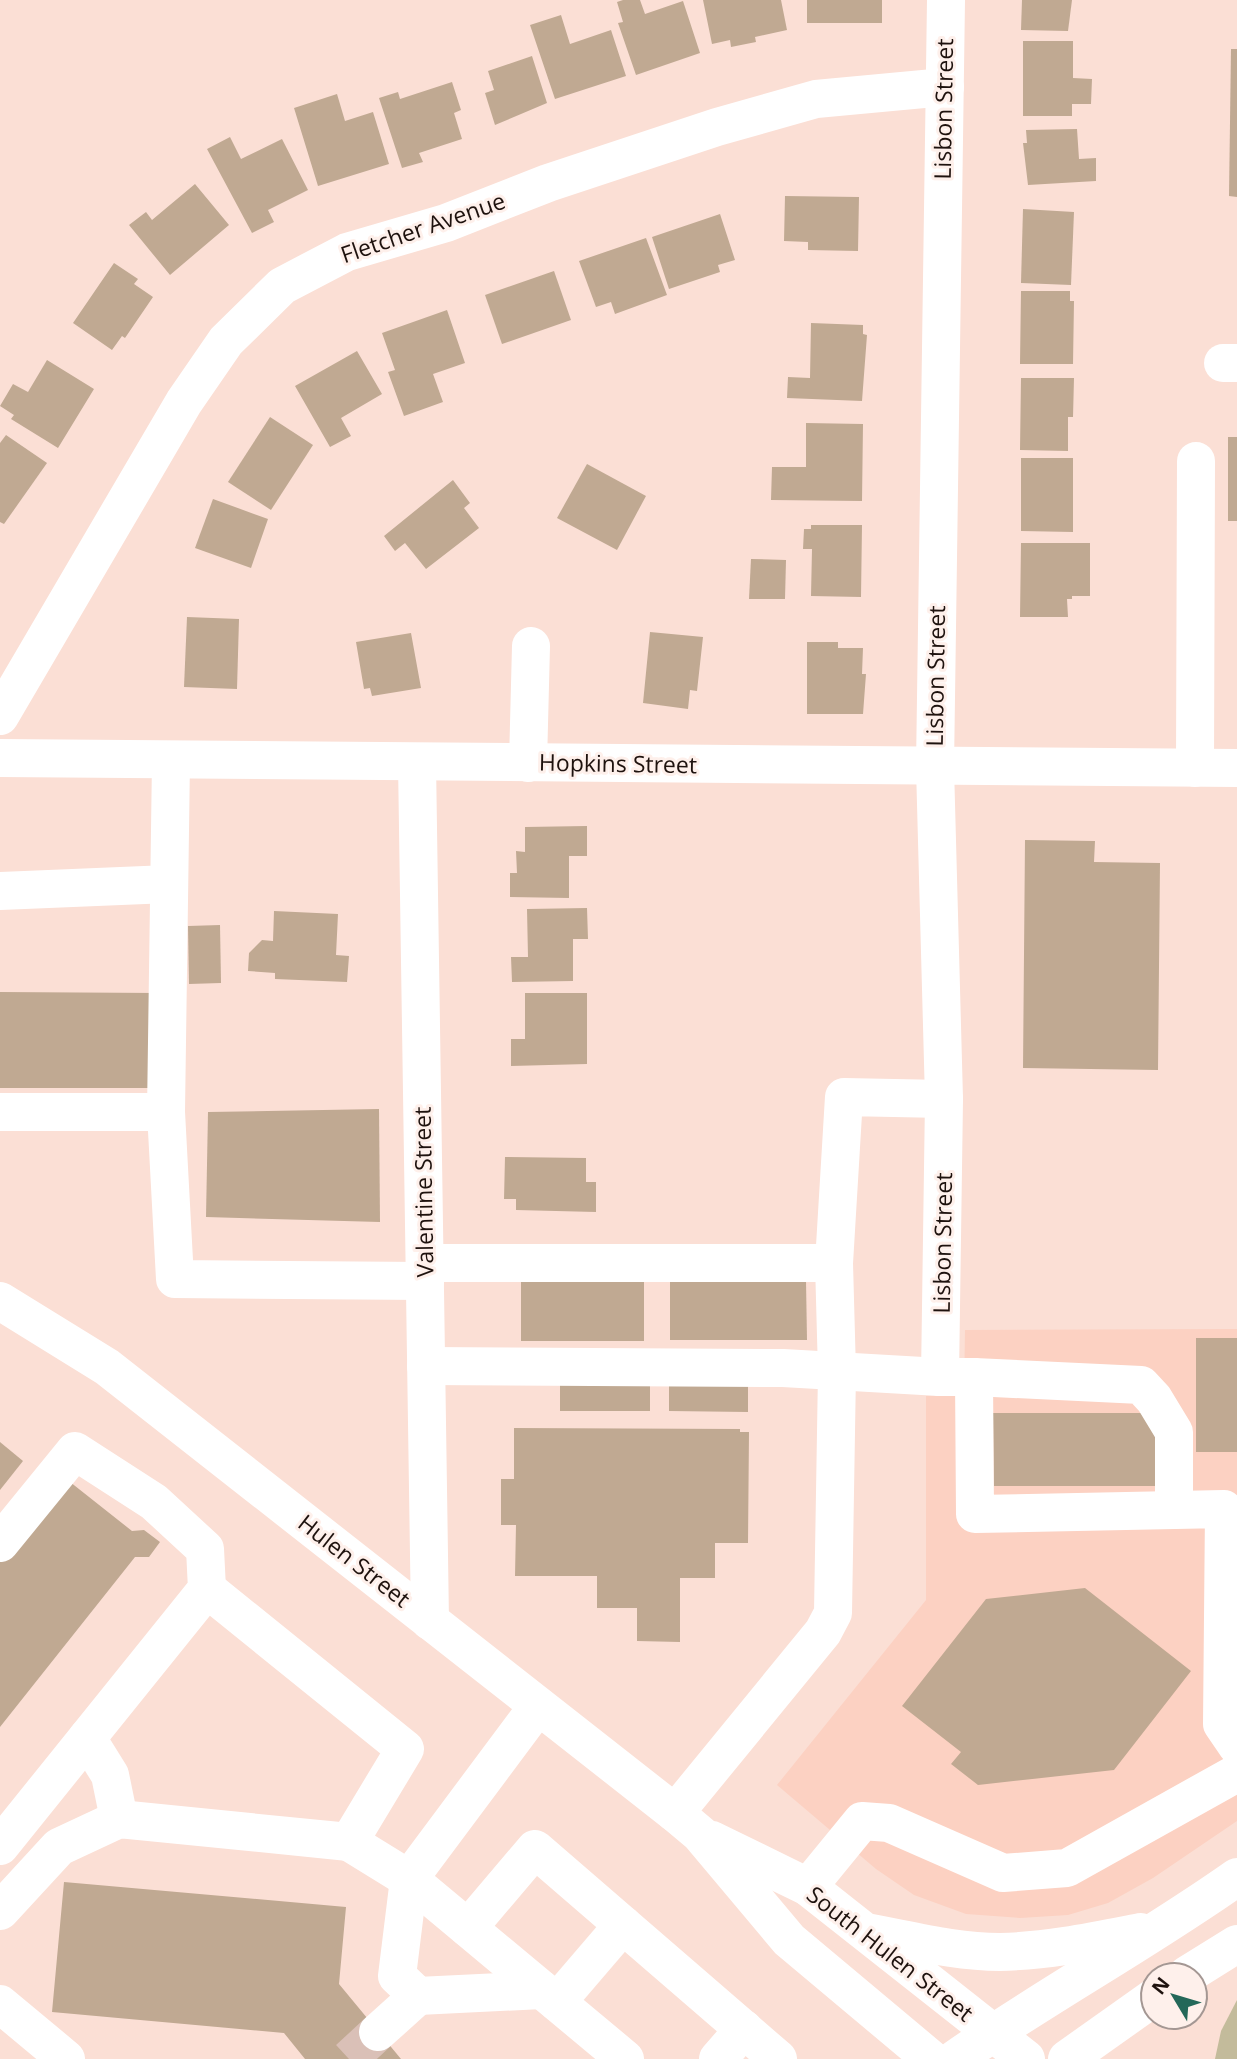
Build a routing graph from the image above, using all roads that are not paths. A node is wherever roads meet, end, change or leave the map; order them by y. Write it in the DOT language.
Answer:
graph roads {
  1 [pos="946,0"];
  2 [pos="944,87"];
  3 [pos="1196,461"];
  4 [pos="531,646"];
  5 [pos="0,716"];
  6 [pos="0,758"];
  7 [pos="171,760"];
  8 [pos="417,762"];
  9 [pos="528,763"];
  10 [pos="935,767"];
  11 [pos="1195,768"];
  12 [pos="1237,768"];
  13 [pos="169,884"];
  14 [pos="0,891"];
  15 [pos="944,1099"];
  16 [pos="0,1112"];
  17 [pos="166,1112"];
  18 [pos="834,1263"];
  19 [pos="425,1272"];
  20 [pos="0,1301"];
  21 [pos="426,1366"];
  22 [pos="952,1369"];
  23 [pos="837,1372"];
  24 [pos="1230,1507"];
  25 [pos="1174,1510"];
  26 [pos="0,1543"];
  27 [pos="208,1589"];
  28 [pos="430,1621"];
  29 [pos="538,1706"];
  30 [pos="87,1738"];
  31 [pos="1237,1746"];
  32 [pos="1237,1773"];
  33 [pos="119,1819"];
  34 [pos="688,1824"];
  35 [pos="349,1842"];
  36 [pos="0,1846"];
  37 [pos="1237,1877"];
  38 [pos="409,1879"];
  39 [pos="808,1887"];
  40 [pos="0,1911"];
  41 [pos="624,1925"];
  42 [pos="1167,1927"];
  43 [pos="468,1928"];
  44 [pos="866,1933"];
  45 [pos="1237,1944"];
  46 [pos="1209,1961"];
  47 [pos="418,1996"];
  48 [pos="549,1996"];
  49 [pos="0,2004"];
  50 [pos="1139,2008"];
  51 [pos="744,2029"];
  52 [pos="378,2032"];
  53 [pos="992,2033"];
  54 [pos="66,2059"];
  55 [pos="625,2059"];
  56 [pos="718,2059"];
  57 [pos="778,2059"];
  58 [pos="931,2059"];
  59 [pos="955,2059"];
  60 [pos="1026,2059"];
  61 [pos="1067,2059"];
  1 -- 2 [label="street, Lisbon Street"];
  2 -- 5 [label="street, Fletcher Avenue"];
  2 -- 10 [label="street, Lisbon Street"];
  3 -- 11 [label="street"];
  4 -- 9 [label="street"];
  6 -- 7 [label="street, Hopkins Street"];
  7 -- 8 [label="street, Hopkins Street"];
  7 -- 13 [label="street"];
  8 -- 9 [label="street, Hopkins Street"];
  8 -- 19 [label="street, Valentine Street"];
  9 -- 10 [label="street, Hopkins Street"];
  10 -- 11 [label="street, Hopkins Street"];
  10 -- 15 [label="street, Lisbon Street"];
  11 -- 12 [label="street, Hopkins Street"];
  13 -- 14 [label="street"];
  13 -- 17 [label="street"];
  15 -- 18 [label="street"];
  15 -- 22 [label="street, Lisbon Street"];
  16 -- 17 [label="street"];
  17 -- 19 [label="street"];
  18 -- 19 [label="street"];
  18 -- 23 [label="street"];
  19 -- 21 [label="street, Valentine Street"];
  20 -- 28 [label="street, Hulen Street"];
  21 -- 23 [label="street"];
  21 -- 28 [label="street, Valentine Street"];
  22 -- 23 [label="street"];
  22 -- 25 [label="street"];
  22 -- 25 [label="street, Lisbon Street"];
  23 -- 34 [label="street"];
  24 -- 25 [label="street"];
  24 -- 31 [label="street"];
  26 -- 27 [label="street"];
  27 -- 30 [label="street"];
  27 -- 35 [label="street"];
  28 -- 29 [label="street, Hulen Street"];
  29 -- 34 [label="street, Hulen Street"];
  29 -- 38 [label="street"];
  30 -- 33 [label="street"];
  30 -- 36 [label="street"];
  32 -- 39 [label="street"];
  33 -- 35 [label="street"];
  33 -- 40 [label="street"];
  34 -- 39 [label="street, South Hulen Street"];
  34 -- 58 [label="street, South Hulen Street"];
  35 -- 38 [label="street"];
  37 -- 42 [label="street"];
  38 -- 43 [label="street"];
  38 -- 47 [label="street"];
  39 -- 44 [label="street, South Hulen Street"];
  41 -- 43 [label="street"];
  41 -- 48 [label="street"];
  41 -- 51 [label="street"];
  42 -- 44 [label="street"];
  42 -- 53 [label="street"];
  43 -- 48 [label="street"];
  44 -- 53 [label="street, South Hulen Street"];
  45 -- 46 [label="street"];
  47 -- 48 [label="street"];
  47 -- 52 [label="street"];
  48 -- 55 [label="street"];
  49 -- 54 [label="street"];
  50 -- 61 [label="street"];
  51 -- 56 [label="street"];
  51 -- 57 [label="street"];
  53 -- 59 [label="street"];
  53 -- 60 [label="street, South Hulen Street"];
}
